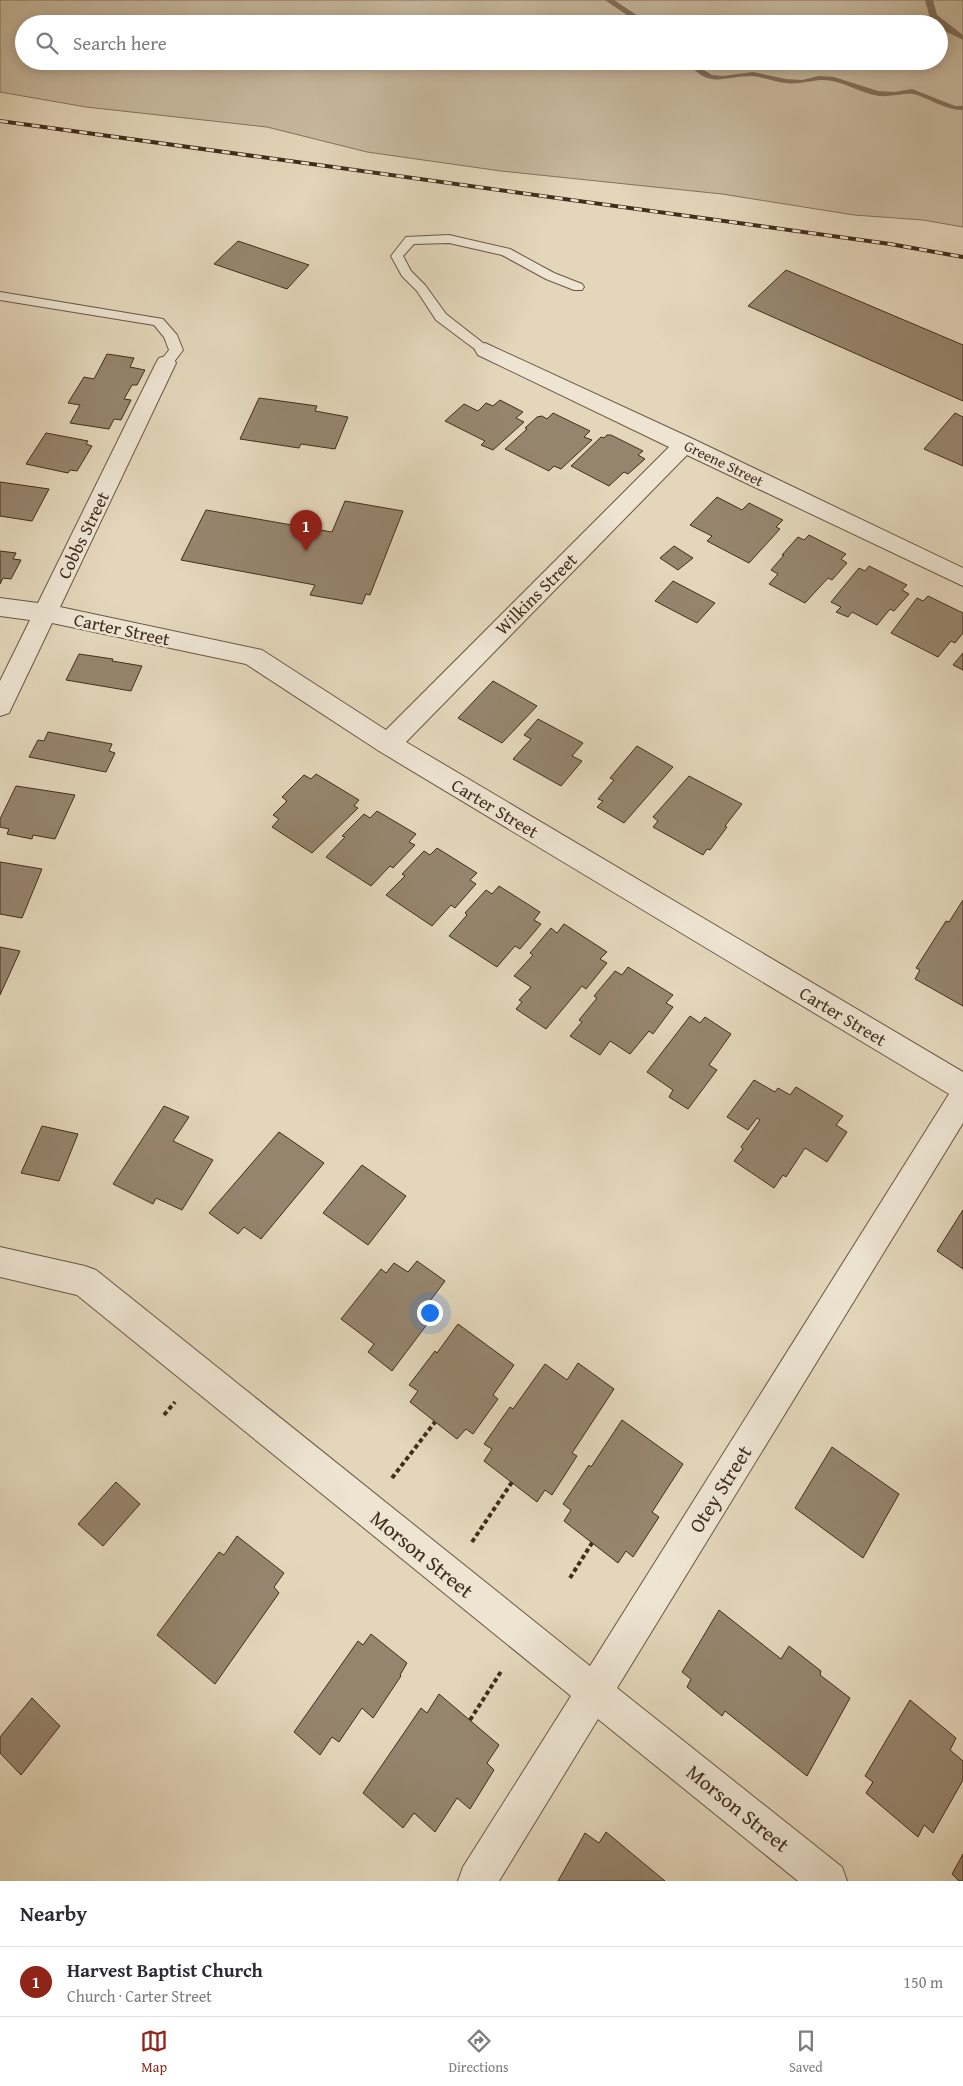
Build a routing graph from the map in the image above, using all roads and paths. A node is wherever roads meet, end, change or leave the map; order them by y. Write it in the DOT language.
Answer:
graph roads {
  1 [pos="578,287"];
  2 [pos="0,296"];
  3 [pos="485,350"];
  4 [pos="166,363"];
  5 [pos="686,444"];
  6 [pos="963,578"];
  7 [pos="0,606"];
  8 [pos="45,614"];
  9 [pos="0,706"];
  10 [pos="388,744"];
  11 [pos="963,1087"];
  12 [pos="963,1097"];
  13 [pos="0,1262"];
  14 [pos="435,1422"];
  15 [pos="393,1477"];
  16 [pos="512,1482"];
  17 [pos="473,1541"];
  18 [pos="592,1543"];
  19 [pos="570,1578"];
  20 [pos="504,1666"];
  21 [pos="593,1692"];
  22 [pos="470,1720"];
  23 [pos="477,1881"];
  24 [pos="828,1881"];
  1 -- 3 [label="lane"];
  2 -- 4 [label="lane"];
  3 -- 5 [label="street, Greene Street"];
  4 -- 8 [label="street, Cobbs Street"];
  5 -- 6 [label="street, Greene Street"];
  5 -- 10 [label="street, Wilkins Street"];
  7 -- 8 [label="street, Carter Street"];
  8 -- 9 [label="street, Cobbs Street"];
  8 -- 10 [label="street, Carter Street"];
  10 -- 11 [label="street, Carter Street"];
  12 -- 21 [label="street, Otey Street"];
  13 -- 21 [label="street, Morson Street"];
  14 -- 15 [label="path"];
  16 -- 17 [label="path"];
  18 -- 19 [label="path"];
  20 -- 22 [label="path"];
  21 -- 23 [label="street, Otey Street"];
  21 -- 24 [label="street, Morson Street"];
}
